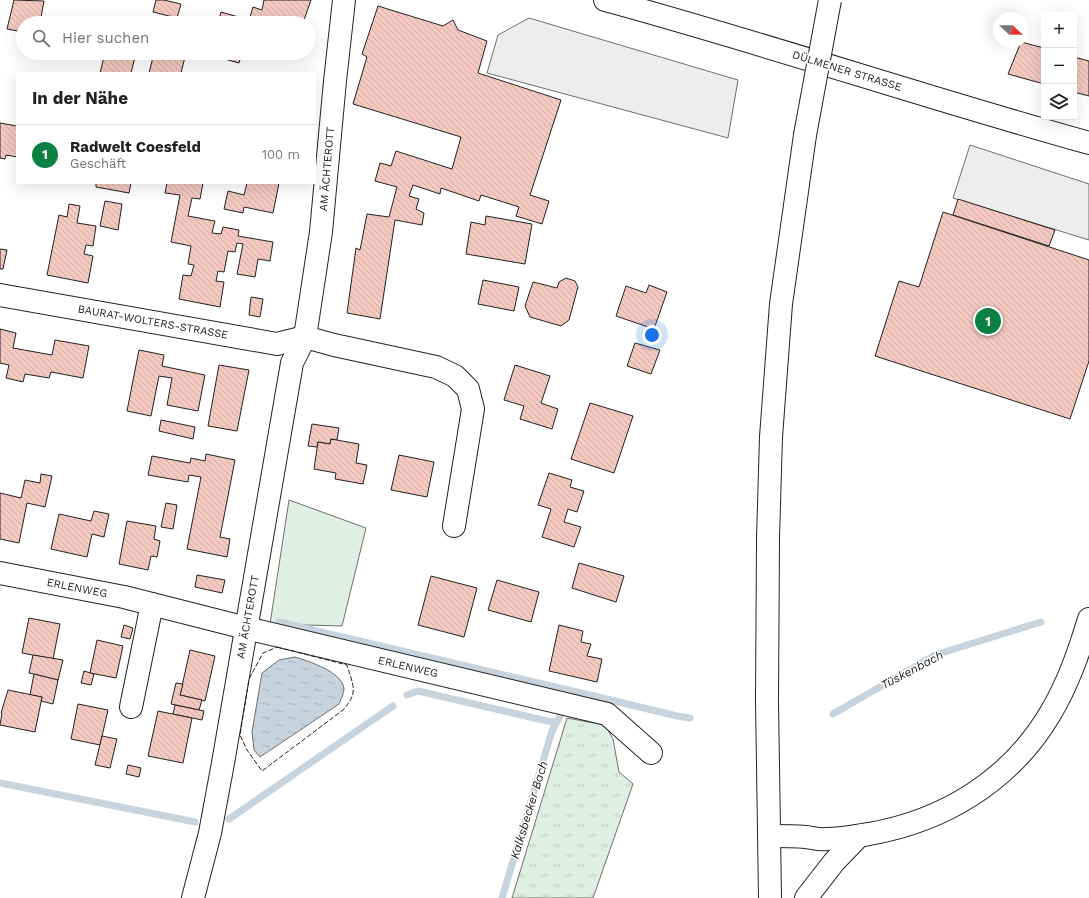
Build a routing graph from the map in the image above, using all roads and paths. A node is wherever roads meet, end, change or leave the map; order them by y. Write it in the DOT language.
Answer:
graph roads {
  1 [pos="344,0"];
  2 [pos="605,0"];
  3 [pos="830,0"];
  4 [pos="1089,143"];
  5 [pos="0,295"];
  6 [pos="305,337"];
  7 [pos="454,526"];
  8 [pos="1,577"];
  9 [pos="152,604"];
  10 [pos="1089,619"];
  11 [pos="246,628"];
  12 [pos="131,707"];
  13 [pos="651,753"];
  14 [pos="769,836"];
  15 [pos="859,836"];
  16 [pos="193,898"];
  17 [pos="770,898"];
  18 [pos="806,898"];
  1 -- 6 [label="street, AM ÄCHTEROTT"];
  2 -- 4 [label="street, DÜLMENER STRASSE"];
  3 -- 14 [label="street, bridge"];
  5 -- 6 [label="street, BAURAT-WOLTERS-STRASSE"];
  6 -- 7 [label="street"];
  6 -- 11 [label="street, AM ÄCHTEROTT"];
  8 -- 9 [label="street, ERLENWEG"];
  9 -- 11 [label="street, ERLENWEG"];
  9 -- 12 [label="street"];
  10 -- 15 [label="street"];
  11 -- 13 [label="street, ERLENWEG"];
  11 -- 16 [label="street, AM ÄCHTEROTT"];
  14 -- 15 [label="street"];
  14 -- 17 [label="street"];
  15 -- 18 [label="street"];
}
